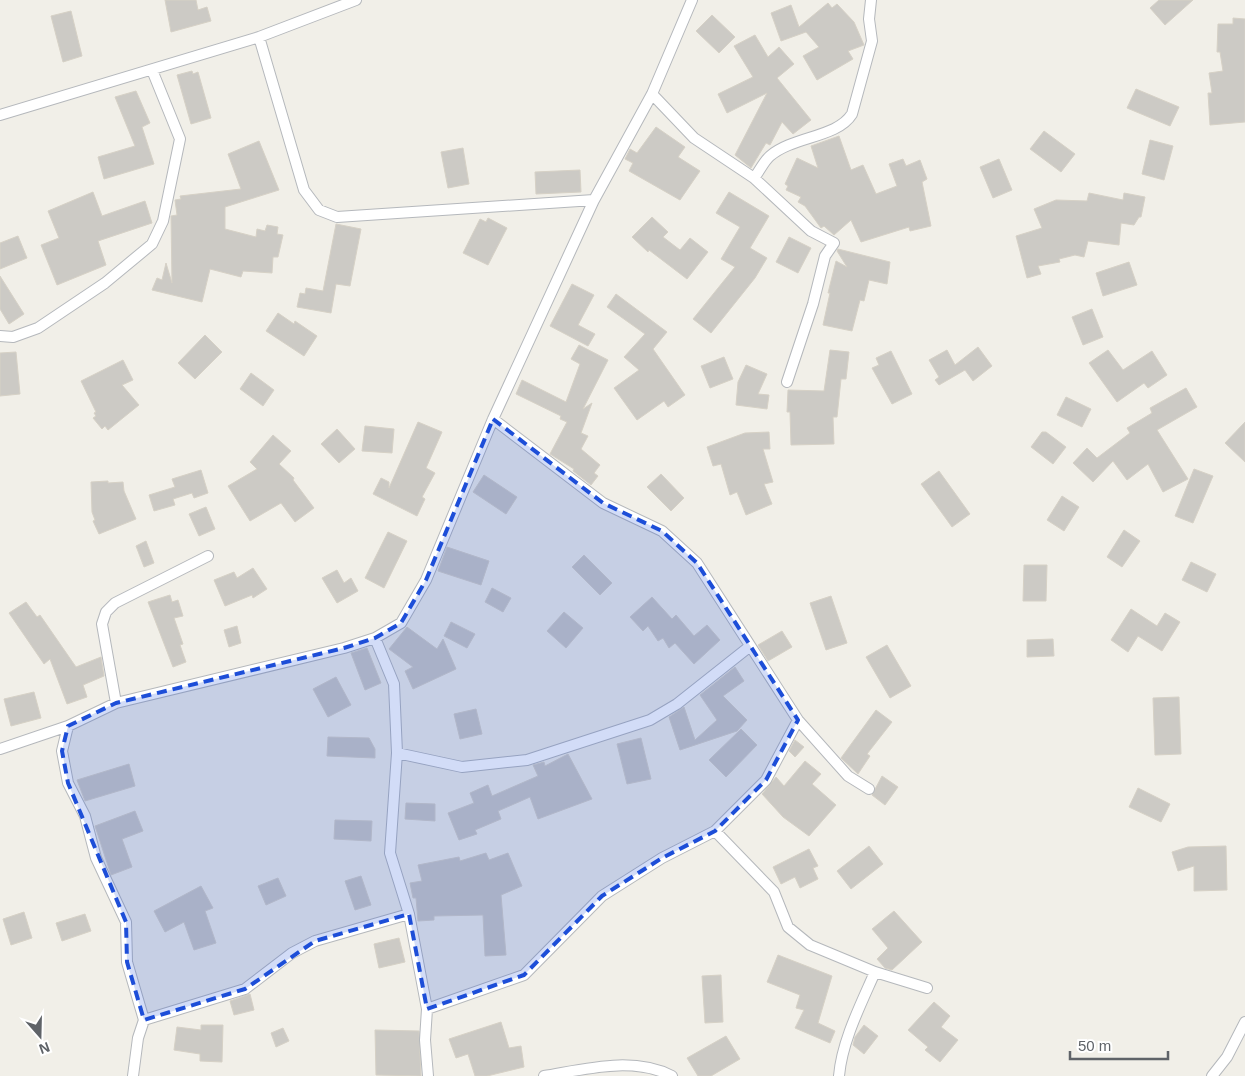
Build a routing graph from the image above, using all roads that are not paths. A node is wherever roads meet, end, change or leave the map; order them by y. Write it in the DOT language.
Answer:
graph roads {
  1 [pos="356,0"];
  2 [pos="692,0"];
  3 [pos="871,0"];
  4 [pos="259,37"];
  5 [pos="152,70"];
  6 [pos="652,94"];
  7 [pos="0,115"];
  8 [pos="754,178"];
  9 [pos="594,200"];
  10 [pos="0,336"];
  11 [pos="787,382"];
  12 [pos="493,419"];
  13 [pos="208,556"];
  14 [pos="375,638"];
  15 [pos="750,647"];
  16 [pos="116,703"];
  17 [pos="798,720"];
  18 [pos="68,726"];
  19 [pos="0,749"];
  20 [pos="397,754"];
  21 [pos="870,789"];
  22 [pos="715,831"];
  23 [pos="409,914"];
  24 [pos="875,972"];
  25 [pos="927,988"];
  26 [pos="427,1009"];
  27 [pos="144,1020"];
  28 [pos="1245,1022"];
  29 [pos="133,1076"];
  30 [pos="428,1076"];
  31 [pos="544,1076"];
  32 [pos="672,1076"];
  33 [pos="839,1076"];
  34 [pos="1212,1076"];
  1 -- 4 [label="street"];
  2 -- 6 [label="street"];
  3 -- 8 [label="street"];
  4 -- 5 [label="street"];
  4 -- 9 [label="street"];
  5 -- 7 [label="street"];
  5 -- 10 [label="street"];
  6 -- 8 [label="street"];
  6 -- 9 [label="street"];
  8 -- 11 [label="street"];
  9 -- 12 [label="street"];
  12 -- 14 [label="street"];
  12 -- 15 [label="street"];
  13 -- 16 [label="street"];
  14 -- 16 [label="street"];
  14 -- 20 [label="street"];
  15 -- 17 [label="street"];
  15 -- 20 [label="street"];
  16 -- 18 [label="street"];
  17 -- 21 [label="street"];
  17 -- 22 [label="street"];
  18 -- 19 [label="street"];
  18 -- 27 [label="street"];
  20 -- 23 [label="street"];
  22 -- 24 [label="street"];
  22 -- 26 [label="street"];
  23 -- 26 [label="street"];
  23 -- 27 [label="street"];
  24 -- 25 [label="street"];
  24 -- 33 [label="street"];
  26 -- 30 [label="street"];
  27 -- 29 [label="street"];
  28 -- 34 [label="street"];
  31 -- 32 [label="street"];
}
